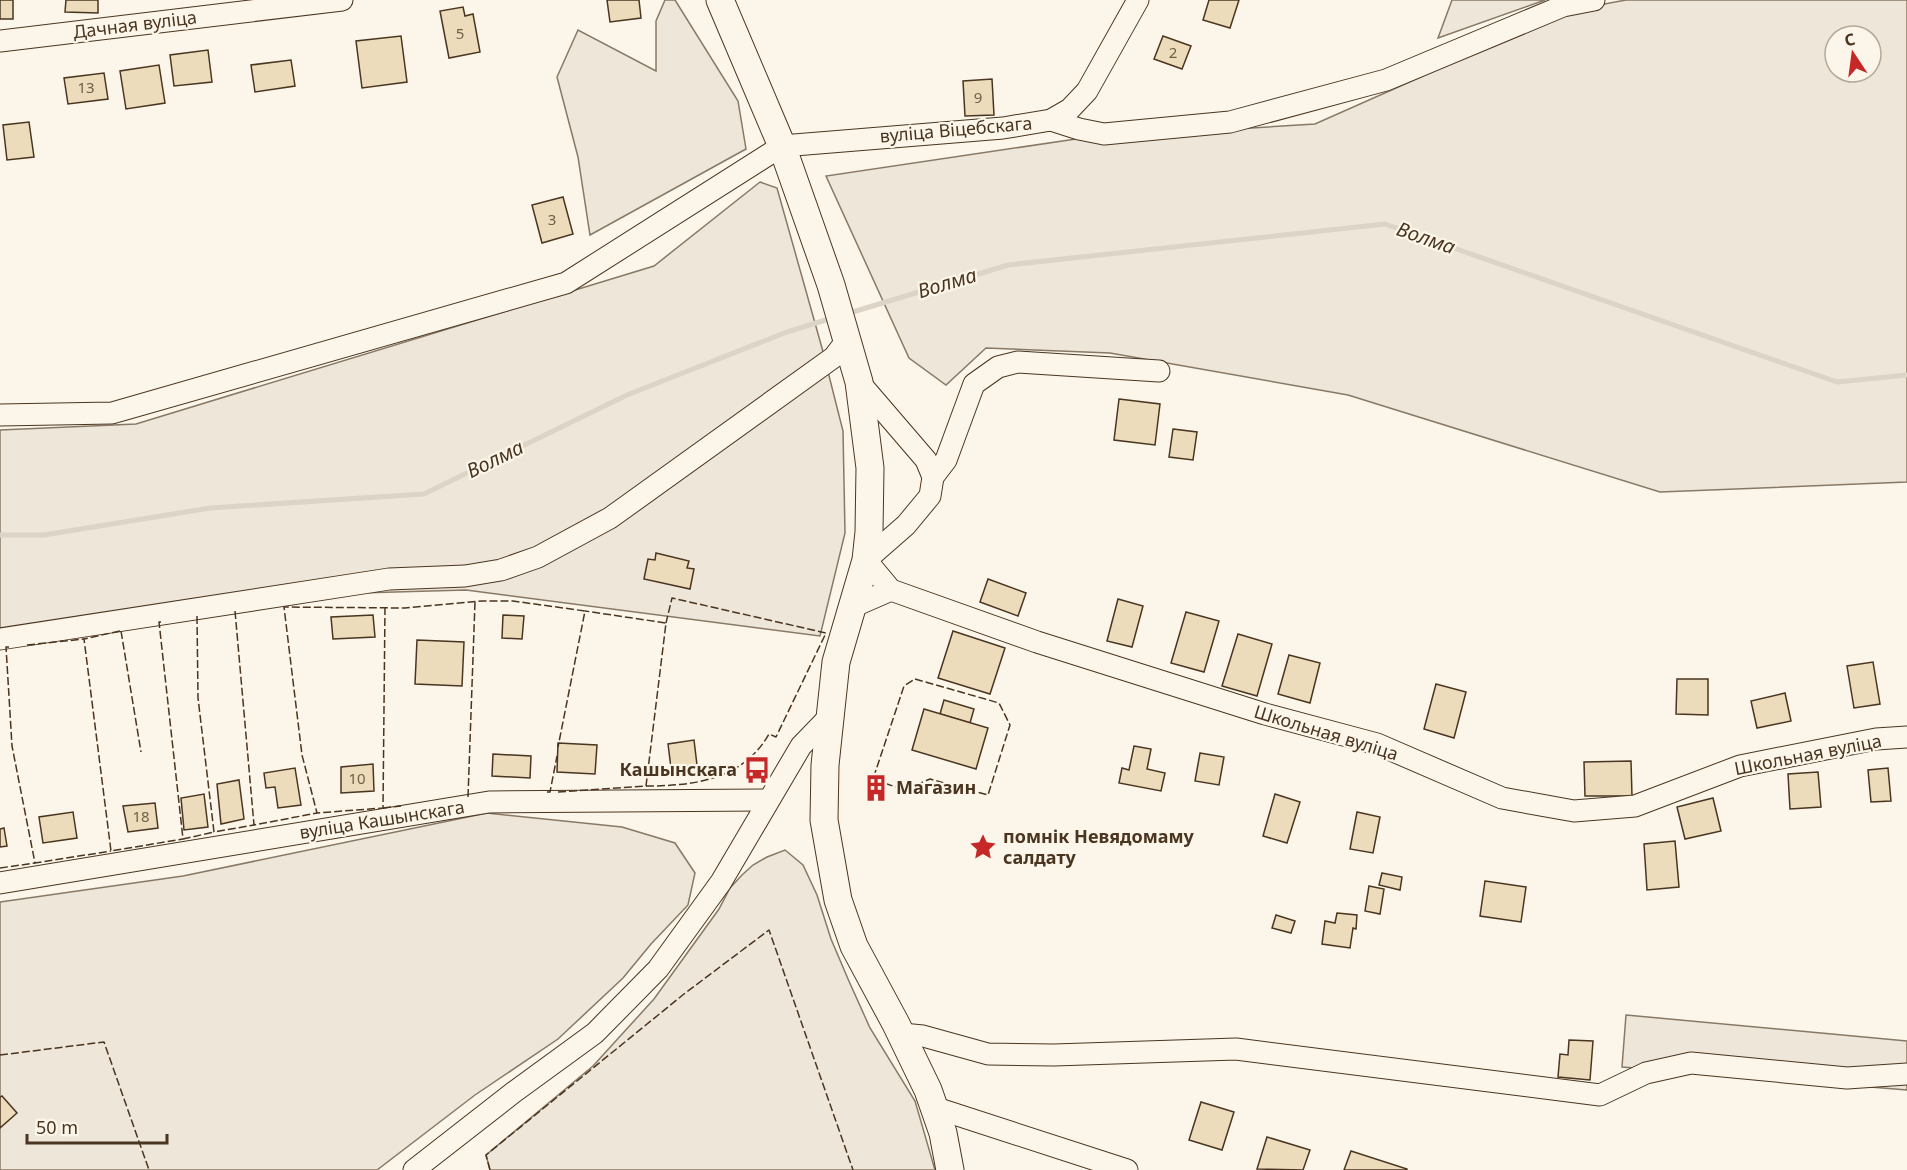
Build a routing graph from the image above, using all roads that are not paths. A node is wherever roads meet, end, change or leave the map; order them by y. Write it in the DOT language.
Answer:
graph roads {
  1 [pos="342,0"];
  2 [pos="720,0"];
  3 [pos="1138,0"];
  4 [pos="1594,0"];
  5 [pos="0,41"];
  6 [pos="1051,120"];
  7 [pos="782,146"];
  8 [pos="847,340"];
  9 [pos="1159,371"];
  10 [pos="859,382"];
  11 [pos="0,415"];
  12 [pos="933,477"];
  13 [pos="866,560"];
  14 [pos="891,590"];
  15 [pos="852,607"];
  16 [pos="0,639"];
  17 [pos="829,717"];
  18 [pos="1907,737"];
  19 [pos="768,800"];
  20 [pos="0,883"];
  21 [pos="902,1034"];
  22 [pos="1907,1074"];
  23 [pos="936,1108"];
  24 [pos="414,1170"];
  25 [pos="950,1170"];
  26 [pos="1127,1170"];
  1 -- 5 [label="street, Дачная вуліца"];
  2 -- 7 [label="main road"];
  3 -- 6 [label="street, вуліца Віцебскага"];
  4 -- 6 [label="street"];
  6 -- 7 [label="street, вуліца Віцебскага"];
  7 -- 8 [label="main road"];
  7 -- 11 [label="street"];
  8 -- 10 [label="main road"];
  8 -- 16 [label="street"];
  9 -- 12 [label="street"];
  10 -- 12 [label="street"];
  10 -- 13 [label="main road"];
  12 -- 13 [label="street"];
  13 -- 14 [label="street"];
  13 -- 15 [label="main road"];
  14 -- 15 [label="street"];
  14 -- 18 [label="street, Школьная вуліца"];
  15 -- 17 [label="main road"];
  17 -- 19 [label="street"];
  17 -- 21 [label="main road"];
  19 -- 20 [label="street, вуліца Кашынскага"];
  19 -- 24 [label="street"];
  21 -- 22 [label="street"];
  21 -- 23 [label="main road"];
  23 -- 25 [label="main road"];
  23 -- 26 [label="street"];
}
